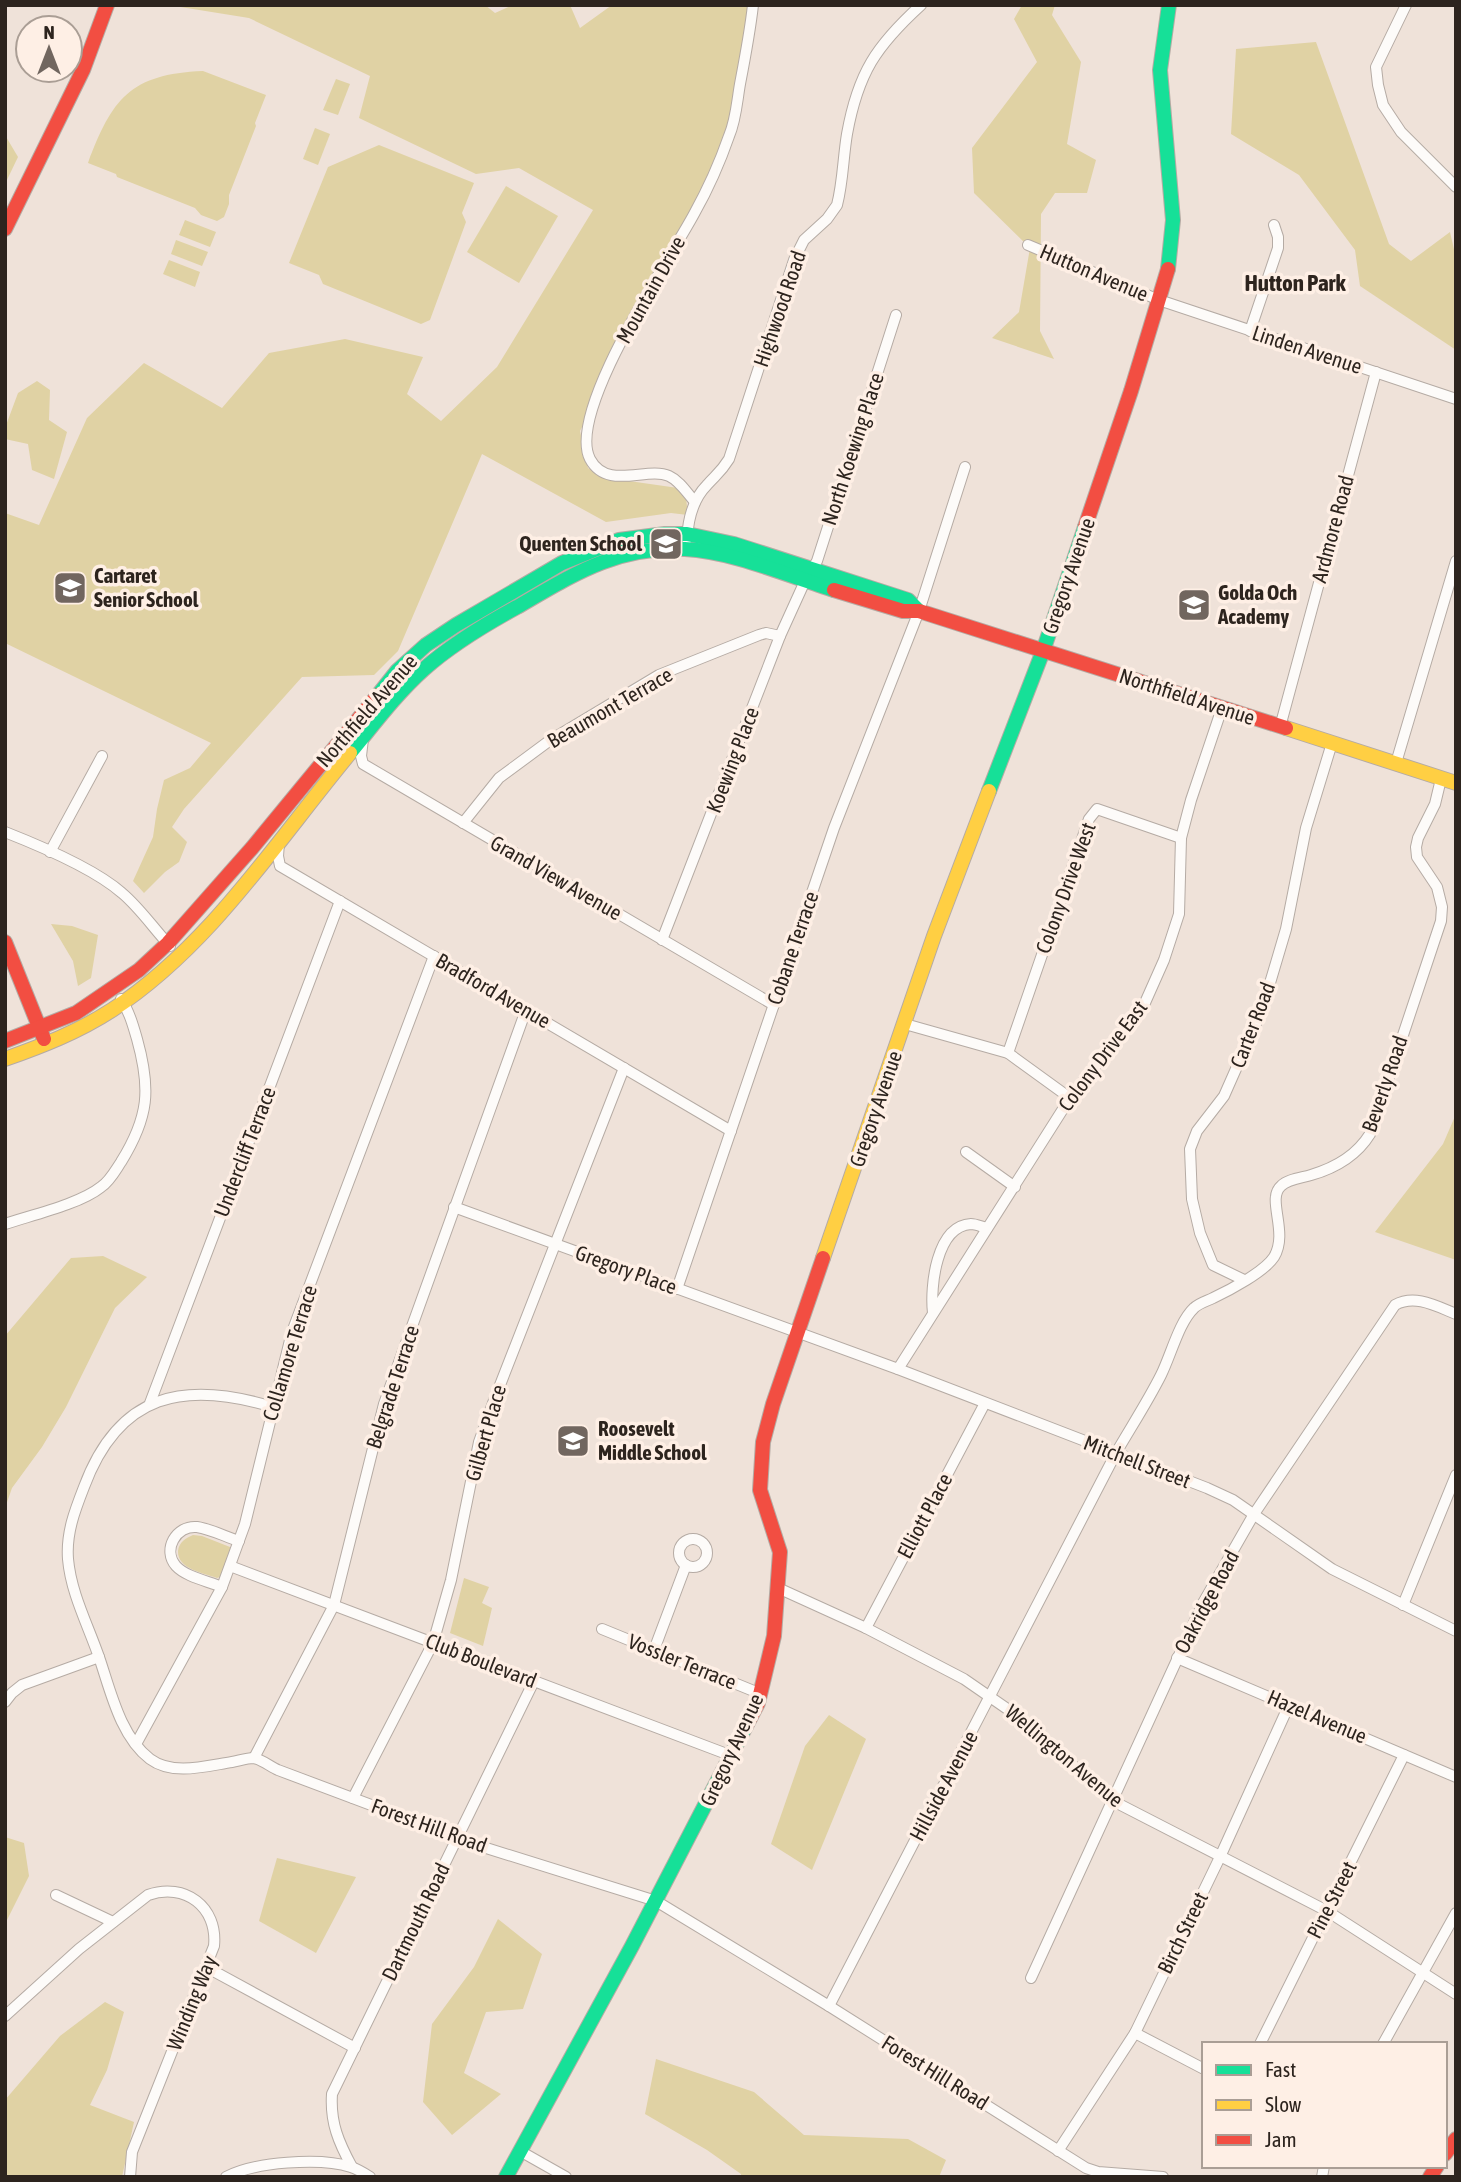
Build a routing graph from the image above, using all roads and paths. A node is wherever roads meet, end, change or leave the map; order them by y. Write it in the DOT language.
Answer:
graph roads {
  1 [pos="107,5"];
  2 [pos="754,5"];
  3 [pos="921,5"];
  4 [pos="1169,5"];
  5 [pos="1406,5"];
  6 [pos="1456,187"];
  7 [pos="1274,225"];
  8 [pos="5,229"];
  9 [pos="1028,245"];
  10 [pos="1159,300"];
  11 [pos="896,315"];
  12 [pos="1250,331"];
  13 [pos="1376,372"];
  14 [pos="1456,399"];
  15 [pos="965,467"];
  16 [pos="695,502"];
  17 [pos="687,542"];
  18 [pos="1456,561"];
  19 [pos="808,575"];
  20 [pos="1450,598"];
  21 [pos="919,611"];
  22 [pos="780,636"];
  23 [pos="1044,651"];
  24 [pos="1222,708"];
  25 [pos="1280,727"];
  26 [pos="363,736"];
  27 [pos="1332,743"];
  28 [pos="341,751"];
  29 [pos="102,756"];
  30 [pos="1396,764"];
  31 [pos="1441,779"];
  32 [pos="1456,783"];
  33 [pos="463,823"];
  34 [pos="5,832"];
  35 [pos="280,838"];
  36 [pos="1181,838"];
  37 [pos="50,852"];
  38 [pos="258,853"];
  39 [pos="340,901"];
  40 [pos="662,940"];
  41 [pos="5,942"];
  42 [pos="168,943"];
  43 [pos="179,955"];
  44 [pos="434,956"];
  45 [pos="112,988"];
  46 [pos="124,1003"];
  47 [pos="774,1004"];
  48 [pos="526,1010"];
  49 [pos="905,1024"];
  50 [pos="40,1029"];
  51 [pos="5,1041"];
  52 [pos="47,1045"];
  53 [pos="1008,1053"];
  54 [pos="5,1059"];
  55 [pos="624,1068"];
  56 [pos="1070,1098"];
  57 [pos="731,1131"];
  58 [pos="966,1152"];
  59 [pos="1015,1187"];
  60 [pos="454,1207"];
  61 [pos="5,1224"];
  62 [pos="987,1228"];
  63 [pos="555,1244"];
  64 [pos="1244,1280"];
  65 [pos="677,1289"];
  66 [pos="933,1313"];
  67 [pos="1456,1314"];
  68 [pos="798,1333"];
  69 [pos="898,1369"];
  70 [pos="149,1403"];
  71 [pos="985,1404"];
  72 [pos="273,1407"];
  73 [pos="1116,1453"];
  74 [pos="1456,1475"];
  75 [pos="1254,1514"];
  76 [pos="239,1541"];
  77 [pos="686,1565"];
  78 [pos="230,1566"];
  79 [pos="222,1587"];
  80 [pos="778,1588"];
  81 [pos="334,1605"];
  82 [pos="1403,1605"];
  83 [pos="866,1628"];
  84 [pos="603,1629"];
  85 [pos="1456,1631"];
  86 [pos="433,1643"];
  87 [pos="654,1650"];
  88 [pos="99,1657"];
  89 [pos="1177,1658"];
  90 [pos="534,1681"];
  91 [pos="761,1694"];
  92 [pos="990,1696"];
  93 [pos="5,1702"];
  94 [pos="1289,1704"];
  95 [pos="136,1744"];
  96 [pos="1404,1755"];
  97 [pos="732,1756"];
  98 [pos="254,1758"];
  99 [pos="1456,1777"];
  100 [pos="353,1798"];
  101 [pos="1113,1801"];
  102 [pos="457,1837"];
  103 [pos="1220,1857"];
  104 [pos="56,1895"];
  105 [pos="656,1901"];
  106 [pos="1327,1910"];
  107 [pos="1456,1913"];
  108 [pos="113,1922"];
  109 [pos="206,1967"];
  110 [pos="1423,1972"];
  111 [pos="1031,1978"];
  112 [pos="1456,1994"];
  113 [pos="829,2006"];
  114 [pos="5,2016"];
  115 [pos="1135,2032"];
  116 [pos="1261,2042"];
  117 [pos="1384,2042"];
  118 [pos="355,2048"];
  119 [pos="1202,2068"];
  120 [pos="520,2151"];
  121 [pos="1058,2151"];
  122 [pos="289,2164"];
  123 [pos="352,2167"];
  124 [pos="131,2177"];
  125 [pos="226,2177"];
  126 [pos="283,2177"];
  127 [pos="370,2177"];
  128 [pos="506,2177"];
  129 [pos="566,2177"];
  130 [pos="1163,2177"];
  1 -- 8 [label="main road"];
  2 -- 16 [label="street, Mountain Drive"];
  3 -- 16 [label="street, Highwood Road"];
  4 -- 10 [label="main road, Gregory Avenue"];
  5 -- 6 [label="street"];
  7 -- 12 [label="street"];
  9 -- 10 [label="street, Hutton Avenue"];
  10 -- 12 [label="street, Linden Avenue"];
  10 -- 23 [label="main road, Gregory Avenue"];
  11 -- 19 [label="street, North Koewing Place"];
  12 -- 13 [label="street, Linden Avenue"];
  13 -- 14 [label="street, Linden Avenue"];
  13 -- 25 [label="street, Ardmore Road"];
  15 -- 21 [label="street, Cobane Terrace"];
  16 -- 17 [label="street, Highwood Road"];
  17 -- 19 [label="main road, Northfield Avenue"];
  17 -- 26 [label="main road, Northfield Avenue"];
  17 -- 28 [label="main road, Northfield Avenue"];
  18 -- 20 [label="street"];
  19 -- 21 [label="main road, Northfield Avenue"];
  19 -- 22 [label="street, Koewing Place"];
  20 -- 30 [label="street"];
  21 -- 23 [label="main road, Northfield Avenue"];
  21 -- 47 [label="street, Cobane Terrace"];
  22 -- 33 [label="street, Beaumont Terrace"];
  22 -- 40 [label="street, Koewing Place"];
  23 -- 24 [label="main road, Northfield Avenue"];
  23 -- 49 [label="main road, Gregory Avenue"];
  24 -- 25 [label="main road, Northfield Avenue"];
  24 -- 36 [label="street, Colony Drive East"];
  25 -- 27 [label="main road, Northfield Avenue"];
  26 -- 28 [label="main road, Northfield Avenue"];
  26 -- 33 [label="street, Grand View Avenue"];
  27 -- 30 [label="main road, Northfield Avenue"];
  27 -- 64 [label="street, Carter Road"];
  28 -- 35 [label="main road, Northfield Avenue"];
  28 -- 38 [label="main road, Northfield Avenue"];
  29 -- 37 [label="street"];
  30 -- 31 [label="main road, Northfield Avenue"];
  31 -- 32 [label="main road, Northfield Avenue"];
  31 -- 64 [label="street, Beverly Road"];
  33 -- 40 [label="street, Grand View Avenue"];
  34 -- 37 [label="street"];
  35 -- 38 [label="main road, Northfield Avenue"];
  35 -- 39 [label="street, Bradford Avenue"];
  36 -- 53 [label="street, Colony Drive West"];
  36 -- 56 [label="street, Colony Drive East"];
  37 -- 42 [label="street"];
  38 -- 42 [label="main road, Northfield Avenue"];
  38 -- 43 [label="main road, Northfield Avenue"];
  39 -- 44 [label="street, Bradford Avenue"];
  39 -- 70 [label="street, Undercliff Terrace"];
  40 -- 47 [label="street, Grand View Avenue"];
  41 -- 50 [label="main road"];
  42 -- 43 [label="street"];
  42 -- 45 [label="main road, Northfield Avenue"];
  43 -- 46 [label="main road, Northfield Avenue"];
  44 -- 48 [label="street, Bradford Avenue"];
  44 -- 72 [label="street, Collamore Terrace"];
  45 -- 46 [label="street"];
  45 -- 50 [label="main road, Northfield Avenue"];
  46 -- 52 [label="main road, Northfield Avenue"];
  46 -- 61 [label="street"];
  47 -- 57 [label="street, Cobane Terrace"];
  48 -- 55 [label="street, Bradford Avenue"];
  48 -- 60 [label="street, Belgrade Terrace"];
  49 -- 53 [label="street"];
  49 -- 68 [label="main road, Gregory Avenue"];
  50 -- 51 [label="main road, Northfield Avenue"];
  50 -- 52 [label="main road"];
  52 -- 54 [label="main road, Northfield Avenue"];
  53 -- 56 [label="street"];
  55 -- 57 [label="street, Bradford Avenue"];
  55 -- 63 [label="street, Gilbert Place"];
  56 -- 59 [label="street, Colony Drive East"];
  57 -- 65 [label="street, Cobane Terrace"];
  58 -- 59 [label="street"];
  59 -- 62 [label="street, Colony Drive East"];
  60 -- 63 [label="street, Gregory Place"];
  60 -- 81 [label="street, Belgrade Terrace"];
  62 -- 66 [label="street, Colony Drive East"];
  62 -- 66 [label="street"];
  63 -- 65 [label="street, Gregory Place"];
  63 -- 86 [label="street, Gilbert Place"];
  64 -- 73 [label="street, Beverly Road"];
  65 -- 68 [label="street, Gregory Place"];
  66 -- 69 [label="street, Colony Drive East"];
  67 -- 75 [label="street, Oakridge Road"];
  68 -- 69 [label="street, Mitchell Street"];
  68 -- 80 [label="main road, Gregory Avenue"];
  69 -- 71 [label="street, Mitchell Street"];
  70 -- 72 [label="street"];
  70 -- 88 [label="street"];
  71 -- 73 [label="street, Mitchell Street"];
  71 -- 83 [label="street, Elliott Place"];
  72 -- 76 [label="street, Collamore Terrace"];
  73 -- 75 [label="street, Mitchell Street"];
  73 -- 92 [label="street, Hillside Avenue"];
  74 -- 82 [label="street"];
  75 -- 82 [label="street, Mitchell Street"];
  75 -- 89 [label="street, Oakridge Road"];
  76 -- 78 [label="street, Collamore Terrace"];
  76 -- 79 [label="street"];
  77 -- 87 [label="street"];
  78 -- 79 [label="street, Collamore Terrace"];
  78 -- 81 [label="street, Club Boulevard"];
  79 -- 95 [label="street, Collamore Terrace"];
  80 -- 83 [label="street, Wellington Avenue"];
  80 -- 91 [label="main road, Gregory Avenue"];
  81 -- 86 [label="street, Club Boulevard"];
  81 -- 98 [label="street, Belgrade Terrace"];
  82 -- 85 [label="street, Mitchell Street"];
  83 -- 92 [label="street, Wellington Avenue"];
  84 -- 87 [label="street, Vossler Terrace"];
  86 -- 90 [label="street, Club Boulevard"];
  86 -- 100 [label="street, Gilbert Place"];
  87 -- 91 [label="street, Vossler Terrace"];
  88 -- 93 [label="street"];
  88 -- 95 [label="street"];
  89 -- 94 [label="street, Hazel Avenue"];
  89 -- 101 [label="street, Oakridge Road"];
  90 -- 97 [label="street, Club Boulevard"];
  90 -- 102 [label="street, Dartmouth Road"];
  91 -- 97 [label="main road, Gregory Avenue"];
  92 -- 101 [label="street, Wellington Avenue"];
  92 -- 113 [label="street, Hillside Avenue"];
  94 -- 96 [label="street, Hazel Avenue"];
  94 -- 103 [label="street, Birch Street"];
  95 -- 98 [label="street"];
  96 -- 99 [label="street, Hazel Avenue"];
  96 -- 106 [label="street, Pine Street"];
  97 -- 105 [label="main road, Gregory Avenue"];
  98 -- 100 [label="street, Forest Hill Road"];
  100 -- 102 [label="street, Forest Hill Road"];
  101 -- 103 [label="street, Wellington Avenue"];
  101 -- 111 [label="street, Oakridge Road"];
  102 -- 105 [label="street, Forest Hill Road"];
  102 -- 118 [label="street, Dartmouth Road"];
  103 -- 106 [label="street, Wellington Avenue"];
  103 -- 115 [label="street, Birch Street"];
  104 -- 108 [label="street"];
  105 -- 113 [label="street, Forest Hill Road"];
  105 -- 120 [label="main road, Gregory Avenue"];
  106 -- 110 [label="street, Wellington Avenue"];
  106 -- 116 [label="street, Pine Street"];
  107 -- 110 [label="street"];
  108 -- 109 [label="street, Winding Way"];
  108 -- 114 [label="street, Winding Way"];
  109 -- 118 [label="street"];
  109 -- 124 [label="street, Winding Way"];
  110 -- 112 [label="street, Wellington Avenue"];
  110 -- 117 [label="street"];
  113 -- 121 [label="street, Forest Hill Road"];
  115 -- 119 [label="street"];
  115 -- 121 [label="street, Birch Street"];
  118 -- 123 [label="street, Dartmouth Road"];
  120 -- 128 [label="main road, Gregory Avenue"];
  120 -- 129 [label="street"];
  121 -- 130 [label="street, Forest Hill Road"];
  122 -- 123 [label="street"];
  122 -- 125 [label="street"];
  122 -- 126 [label="street"];
  123 -- 127 [label="street"];
}
